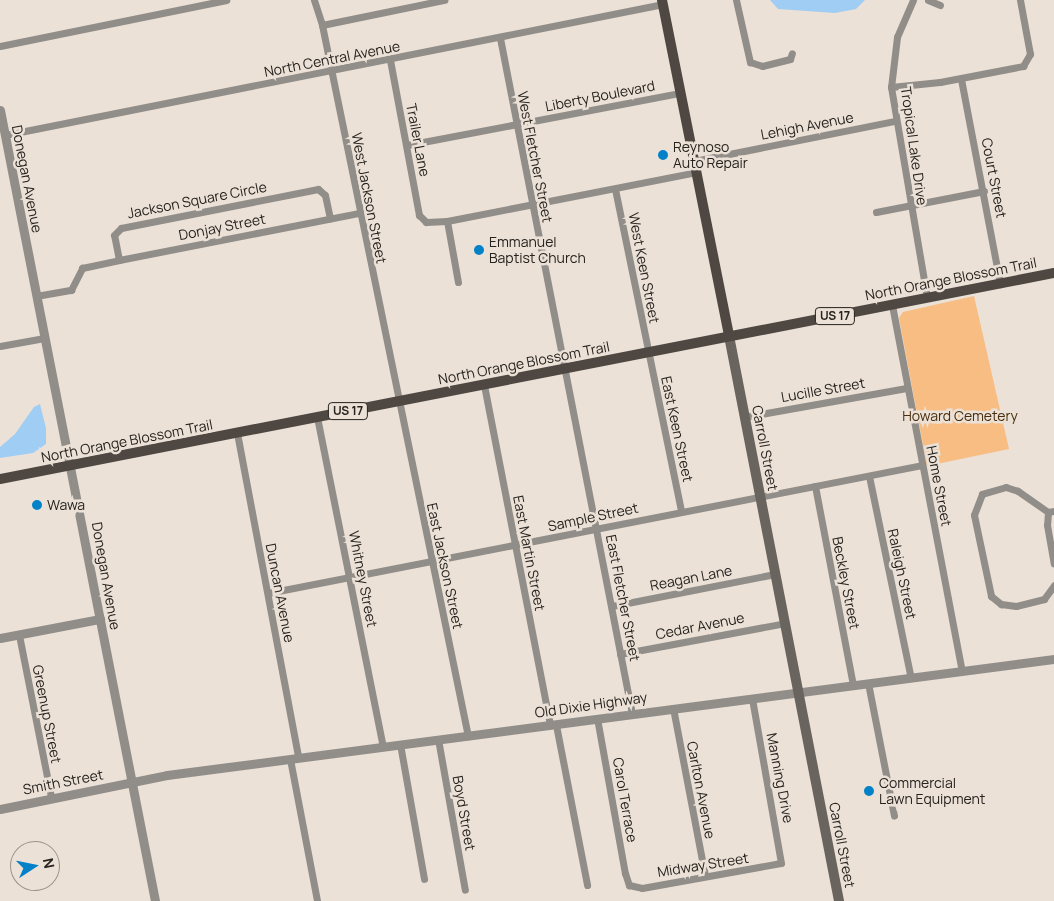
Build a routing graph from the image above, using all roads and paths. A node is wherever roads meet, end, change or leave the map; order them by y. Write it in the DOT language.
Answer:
graph roads {
  1 [pos="226,0"];
  2 [pos="314,0"];
  3 [pos="444,0"];
  4 [pos="736,0"];
  5 [pos="913,0"];
  6 [pos="928,0"];
  7 [pos="1020,0"];
  8 [pos="662,2"];
  9 [pos="940,5"];
  10 [pos="322,24"];
  11 [pos="500,38"];
  12 [pos="0,46"];
  13 [pos="792,53"];
  14 [pos="390,60"];
  15 [pos="332,71"];
  16 [pos="961,79"];
  17 [pos="891,87"];
  18 [pos="680,93"];
  19 [pos="0,110"];
  20 [pos="895,121"];
  21 [pos="516,125"];
  22 [pos="5,136"];
  23 [pos="407,146"];
  24 [pos="695,167"];
  25 [pos="615,189"];
  26 [pos="984,191"];
  27 [pos="532,205"];
  28 [pos="909,205"];
  29 [pos="876,212"];
  30 [pos="359,213"];
  31 [pos="330,218"];
  32 [pos="447,221"];
  33 [pos="426,222"];
  34 [pos="119,260"];
  35 [pos="1054,273"];
  36 [pos="458,282"];
  37 [pos="1000,284"];
  38 [pos="36,296"];
  39 [pos="927,298"];
  40 [pos="892,304"];
  41 [pos="728,336"];
  42 [pos="44,338"];
  43 [pos="0,346"];
  44 [pos="648,352"];
  45 [pos="565,369"];
  46 [pos="484,385"];
  47 [pos="906,388"];
  48 [pos="399,401"];
  49 [pos="744,417"];
  50 [pos="317,418"];
  51 [pos="237,433"];
  52 [pos="70,465"];
  53 [pos="922,465"];
  54 [pos="869,476"];
  55 [pos="0,479"];
  56 [pos="815,486"];
  57 [pos="760,496"];
  58 [pos="681,511"];
  59 [pos="1051,512"];
  60 [pos="597,529"];
  61 [pos="515,546"];
  62 [pos="431,562"];
  63 [pos="1054,563"];
  64 [pos="775,574"];
  65 [pos="350,578"];
  66 [pos="1054,585"];
  67 [pos="268,593"];
  68 [pos="612,606"];
  69 [pos="100,619"];
  70 [pos="785,623"];
  71 [pos="19,635"];
  72 [pos="0,638"];
  73 [pos="620,654"];
  74 [pos="1054,659"];
  75 [pos="962,671"];
  76 [pos="911,678"];
  77 [pos="868,683"];
  78 [pos="853,685"];
  79 [pos="799,692"];
  80 [pos="752,699"];
  81 [pos="673,708"];
  82 [pos="632,714"];
  83 [pos="597,718"];
  84 [pos="553,725"];
  85 [pos="468,736"];
  86 [pos="438,739"];
  87 [pos="400,744"];
  88 [pos="383,746"];
  89 [pos="294,758"];
  90 [pos="131,782"];
  91 [pos="51,797"];
  92 [pos="0,809"];
  93 [pos="894,815"];
  94 [pos="781,863"];
  95 [pos="705,876"];
  96 [pos="424,879"];
  97 [pos="587,885"];
  98 [pos="629,886"];
  99 [pos="465,890"];
  100 [pos="155,901"];
  101 [pos="317,901"];
  102 [pos="838,901"];
  1 -- 12 [label="street"];
  2 -- 10 [label="street, West Jackson Street"];
  3 -- 10 [label="street"];
  4 -- 13 [label="street"];
  5 -- 17 [label="street, Tropical Lake Drive"];
  6 -- 9 [label="street"];
  7 -- 16 [label="street"];
  8 -- 11 [label="street, North Central Avenue"];
  8 -- 18 [label="main road, Carroll Street"];
  10 -- 15 [label="street, West Jackson Street"];
  11 -- 14 [label="street, North Central Avenue"];
  11 -- 21 [label="street, West Fletcher Street"];
  14 -- 15 [label="street, North Central Avenue"];
  14 -- 23 [label="street, Trailer Lane"];
  15 -- 22 [label="street, North Central Avenue"];
  15 -- 30 [label="street, West Jackson Street"];
  16 -- 17 [label="street"];
  16 -- 26 [label="street, Court Street"];
  17 -- 20 [label="street, Tropical Lake Drive"];
  18 -- 21 [label="street, Liberty Boulevard"];
  18 -- 24 [label="main road, Carroll Street"];
  19 -- 22 [label="street, Donegan Avenue"];
  20 -- 24 [label="street, Lehigh Avenue"];
  20 -- 28 [label="street, Tropical Lake Drive"];
  21 -- 23 [label="street, Liberty Boulevard"];
  21 -- 27 [label="street, West Fletcher Street"];
  22 -- 38 [label="street, Donegan Avenue"];
  23 -- 33 [label="street, Trailer Lane"];
  24 -- 25 [label="street, Lehigh Avenue"];
  24 -- 41 [label="main road, Carroll Street"];
  25 -- 27 [label="street, Lehigh Avenue"];
  25 -- 44 [label="street, West Keen Street"];
  26 -- 28 [label="street"];
  26 -- 37 [label="street, Court Street"];
  27 -- 32 [label="street, Lehigh Avenue"];
  27 -- 45 [label="street, West Fletcher Street"];
  28 -- 29 [label="street"];
  28 -- 39 [label="street, Tropical Lake Drive"];
  30 -- 31 [label="street, Donjay Street"];
  30 -- 48 [label="street, West Jackson Street"];
  31 -- 34 [label="street, Donjay Street"];
  31 -- 34 [label="street, Jackson Square Circle"];
  32 -- 33 [label="street, Lehigh Avenue"];
  32 -- 36 [label="street"];
  34 -- 38 [label="street"];
  35 -- 37 [label="main road, North Orange Blossom Trail / US 17"];
  37 -- 39 [label="main road, North Orange Blossom Trail / US 17"];
  38 -- 42 [label="street, Donegan Avenue"];
  39 -- 40 [label="main road, North Orange Blossom Trail / US 17"];
  40 -- 41 [label="main road, North Orange Blossom Trail / US 17"];
  40 -- 47 [label="street, Home Street"];
  41 -- 44 [label="main road, North Orange Blossom Trail / US 17"];
  41 -- 49 [label="main road, Carroll Street"];
  42 -- 43 [label="street"];
  42 -- 52 [label="street, Donegan Avenue"];
  44 -- 45 [label="main road, North Orange Blossom Trail / US 17"];
  44 -- 58 [label="street, East Keen Street"];
  45 -- 46 [label="main road, North Orange Blossom Trail / US 17"];
  45 -- 60 [label="street, East Fletcher Street"];
  46 -- 48 [label="main road, North Orange Blossom Trail / US 17"];
  46 -- 61 [label="street, East Martin Street"];
  47 -- 49 [label="street, Lucille Street"];
  47 -- 53 [label="street, Home Street"];
  48 -- 50 [label="main road, North Orange Blossom Trail / US 17"];
  48 -- 62 [label="street, East Jackson Street"];
  49 -- 57 [label="main road, Carroll Street"];
  50 -- 51 [label="main road, North Orange Blossom Trail / US 17"];
  50 -- 65 [label="street, Whitney Street"];
  51 -- 52 [label="main road, North Orange Blossom Trail / US 17"];
  51 -- 67 [label="street, Duncan Avenue"];
  52 -- 55 [label="main road, North Orange Blossom Trail / US 17"];
  52 -- 69 [label="street, Donegan Avenue"];
  53 -- 54 [label="street, Sample Street"];
  53 -- 75 [label="street, Home Street"];
  54 -- 56 [label="street, Sample Street"];
  54 -- 76 [label="street, Raleigh Street"];
  56 -- 57 [label="street, Sample Street"];
  56 -- 78 [label="street, Beckley Street"];
  57 -- 58 [label="street, Sample Street"];
  57 -- 64 [label="main road, Carroll Street"];
  58 -- 60 [label="street, Sample Street"];
  59 -- 63 [label="street"];
  59 -- 66 [label="street"];
  60 -- 61 [label="street, Sample Street"];
  60 -- 68 [label="street, East Fletcher Street"];
  61 -- 62 [label="street, Sample Street"];
  61 -- 84 [label="street, East Martin Street"];
  62 -- 65 [label="street, Sample Street"];
  62 -- 85 [label="street, East Jackson Street"];
  64 -- 68 [label="street, Reagan Lane"];
  64 -- 70 [label="main road, Carroll Street"];
  65 -- 67 [label="street, Sample Street"];
  65 -- 88 [label="street, Whitney Street"];
  67 -- 89 [label="street, Duncan Avenue"];
  68 -- 73 [label="street, East Fletcher Street"];
  69 -- 71 [label="street"];
  69 -- 90 [label="street, Donegan Avenue"];
  70 -- 73 [label="street, Cedar Avenue"];
  70 -- 79 [label="main road, Carroll Street"];
  71 -- 72 [label="street"];
  71 -- 91 [label="street, Greenup Street"];
  73 -- 82 [label="street, East Fletcher Street"];
  74 -- 75 [label="street, Old Dixie Highway"];
  75 -- 76 [label="street, Old Dixie Highway"];
  76 -- 77 [label="street, Old Dixie Highway"];
  77 -- 78 [label="street, Old Dixie Highway"];
  77 -- 93 [label="street"];
  78 -- 79 [label="street, Old Dixie Highway"];
  79 -- 80 [label="street, Old Dixie Highway"];
  79 -- 102 [label="main road, Carroll Street"];
  80 -- 81 [label="street, Old Dixie Highway"];
  80 -- 94 [label="street, Manning Drive"];
  81 -- 82 [label="street, Old Dixie Highway"];
  81 -- 95 [label="street, Carlton Avenue"];
  82 -- 83 [label="street, Old Dixie Highway"];
  83 -- 84 [label="street, Old Dixie Highway"];
  83 -- 98 [label="street, Carol Terrace"];
  84 -- 85 [label="street, Old Dixie Highway"];
  84 -- 97 [label="street, East Martin Street"];
  85 -- 86 [label="street, Old Dixie Highway"];
  86 -- 87 [label="street, Old Dixie Highway"];
  86 -- 99 [label="street, Boyd Street"];
  87 -- 88 [label="street, Old Dixie Highway"];
  87 -- 96 [label="street"];
  88 -- 89 [label="street, Old Dixie Highway"];
  89 -- 90 [label="street, Old Dixie Highway"];
  89 -- 101 [label="street, Duncan Avenue"];
  90 -- 91 [label="street, Smith Street"];
  90 -- 100 [label="street, Donegan Avenue"];
  91 -- 92 [label="street, Smith Street"];
  94 -- 95 [label="street, Midway Street"];
  95 -- 98 [label="street, Midway Street"];
}
